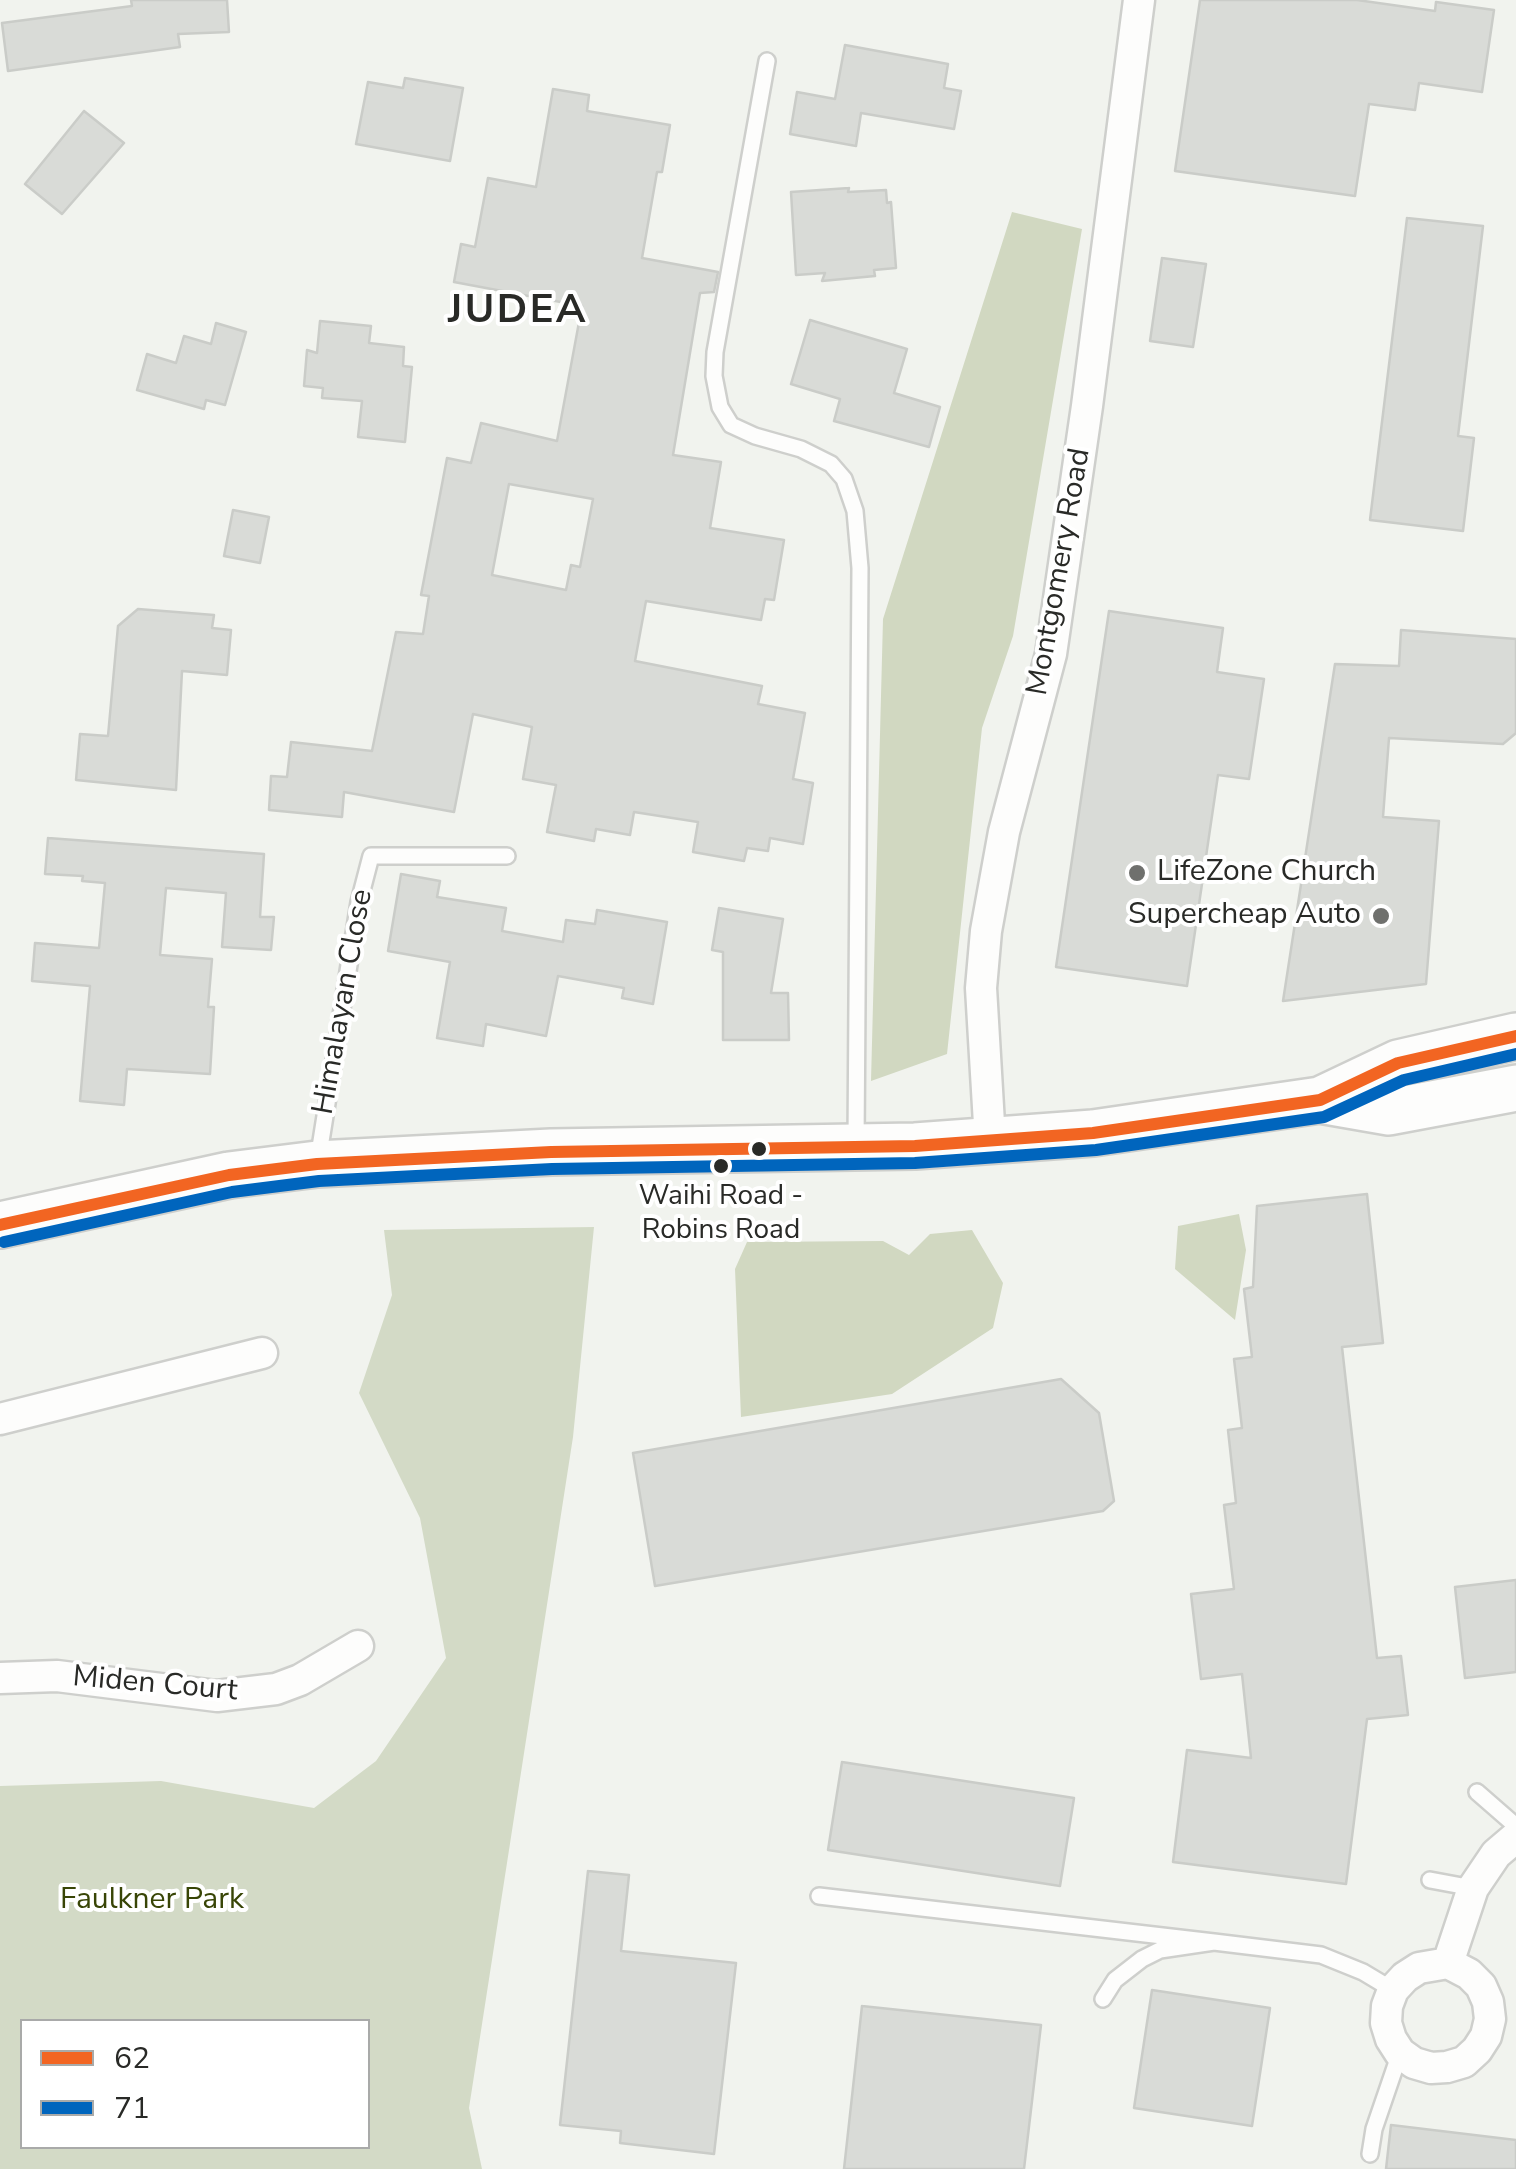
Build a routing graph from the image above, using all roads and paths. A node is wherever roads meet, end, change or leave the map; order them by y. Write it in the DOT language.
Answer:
graph roads {
  1 [pos="1138,0"];
  2 [pos="766,61"];
  3 [pos="507,856"];
  4 [pos="1516,1036"];
  5 [pos="1516,1088"];
  6 [pos="1320,1100"];
  7 [pos="990,1141"];
  8 [pos="856,1147"];
  9 [pos="317,1164"];
  10 [pos="0,1224"];
  11 [pos="262,1353"];
  12 [pos="0,1419"];
  13 [pos="358,1646"];
  14 [pos="0,1678"];
  15 [pos="1477,1792"];
  16 [pos="1516,1826"];
  17 [pos="1516,1837"];
  18 [pos="1430,1880"];
  19 [pos="1474,1888"];
  20 [pos="819,1896"];
  21 [pos="1214,1942"];
  22 [pos="1448,1962"];
  23 [pos="1393,1990"];
  24 [pos="1102,1999"];
  25 [pos="1400,2053"];
  26 [pos="1370,2154"];
  1 -- 7 [label="street, Montgomery Road"];
  2 -- 8 [label="lane"];
  3 -- 9 [label="lane, Himalayan Close"];
  4 -- 6 [label="main road"];
  5 -- 6 [label="main road"];
  6 -- 7 [label="main road"];
  7 -- 8 [label="main road"];
  8 -- 9 [label="main road"];
  9 -- 10 [label="main road"];
  11 -- 12 [label="street"];
  13 -- 14 [label="street, Miden Court"];
  15 -- 16 [label="lane"];
  17 -- 19 [label="street"];
  18 -- 19 [label="lane"];
  19 -- 22 [label="street"];
  20 -- 21 [label="lane"];
  21 -- 23 [label="lane"];
  21 -- 24 [label="lane"];
  22 -- 23 [label="street"];
  22 -- 25 [label="street"];
  23 -- 25 [label="street"];
  25 -- 26 [label="lane"];
}
